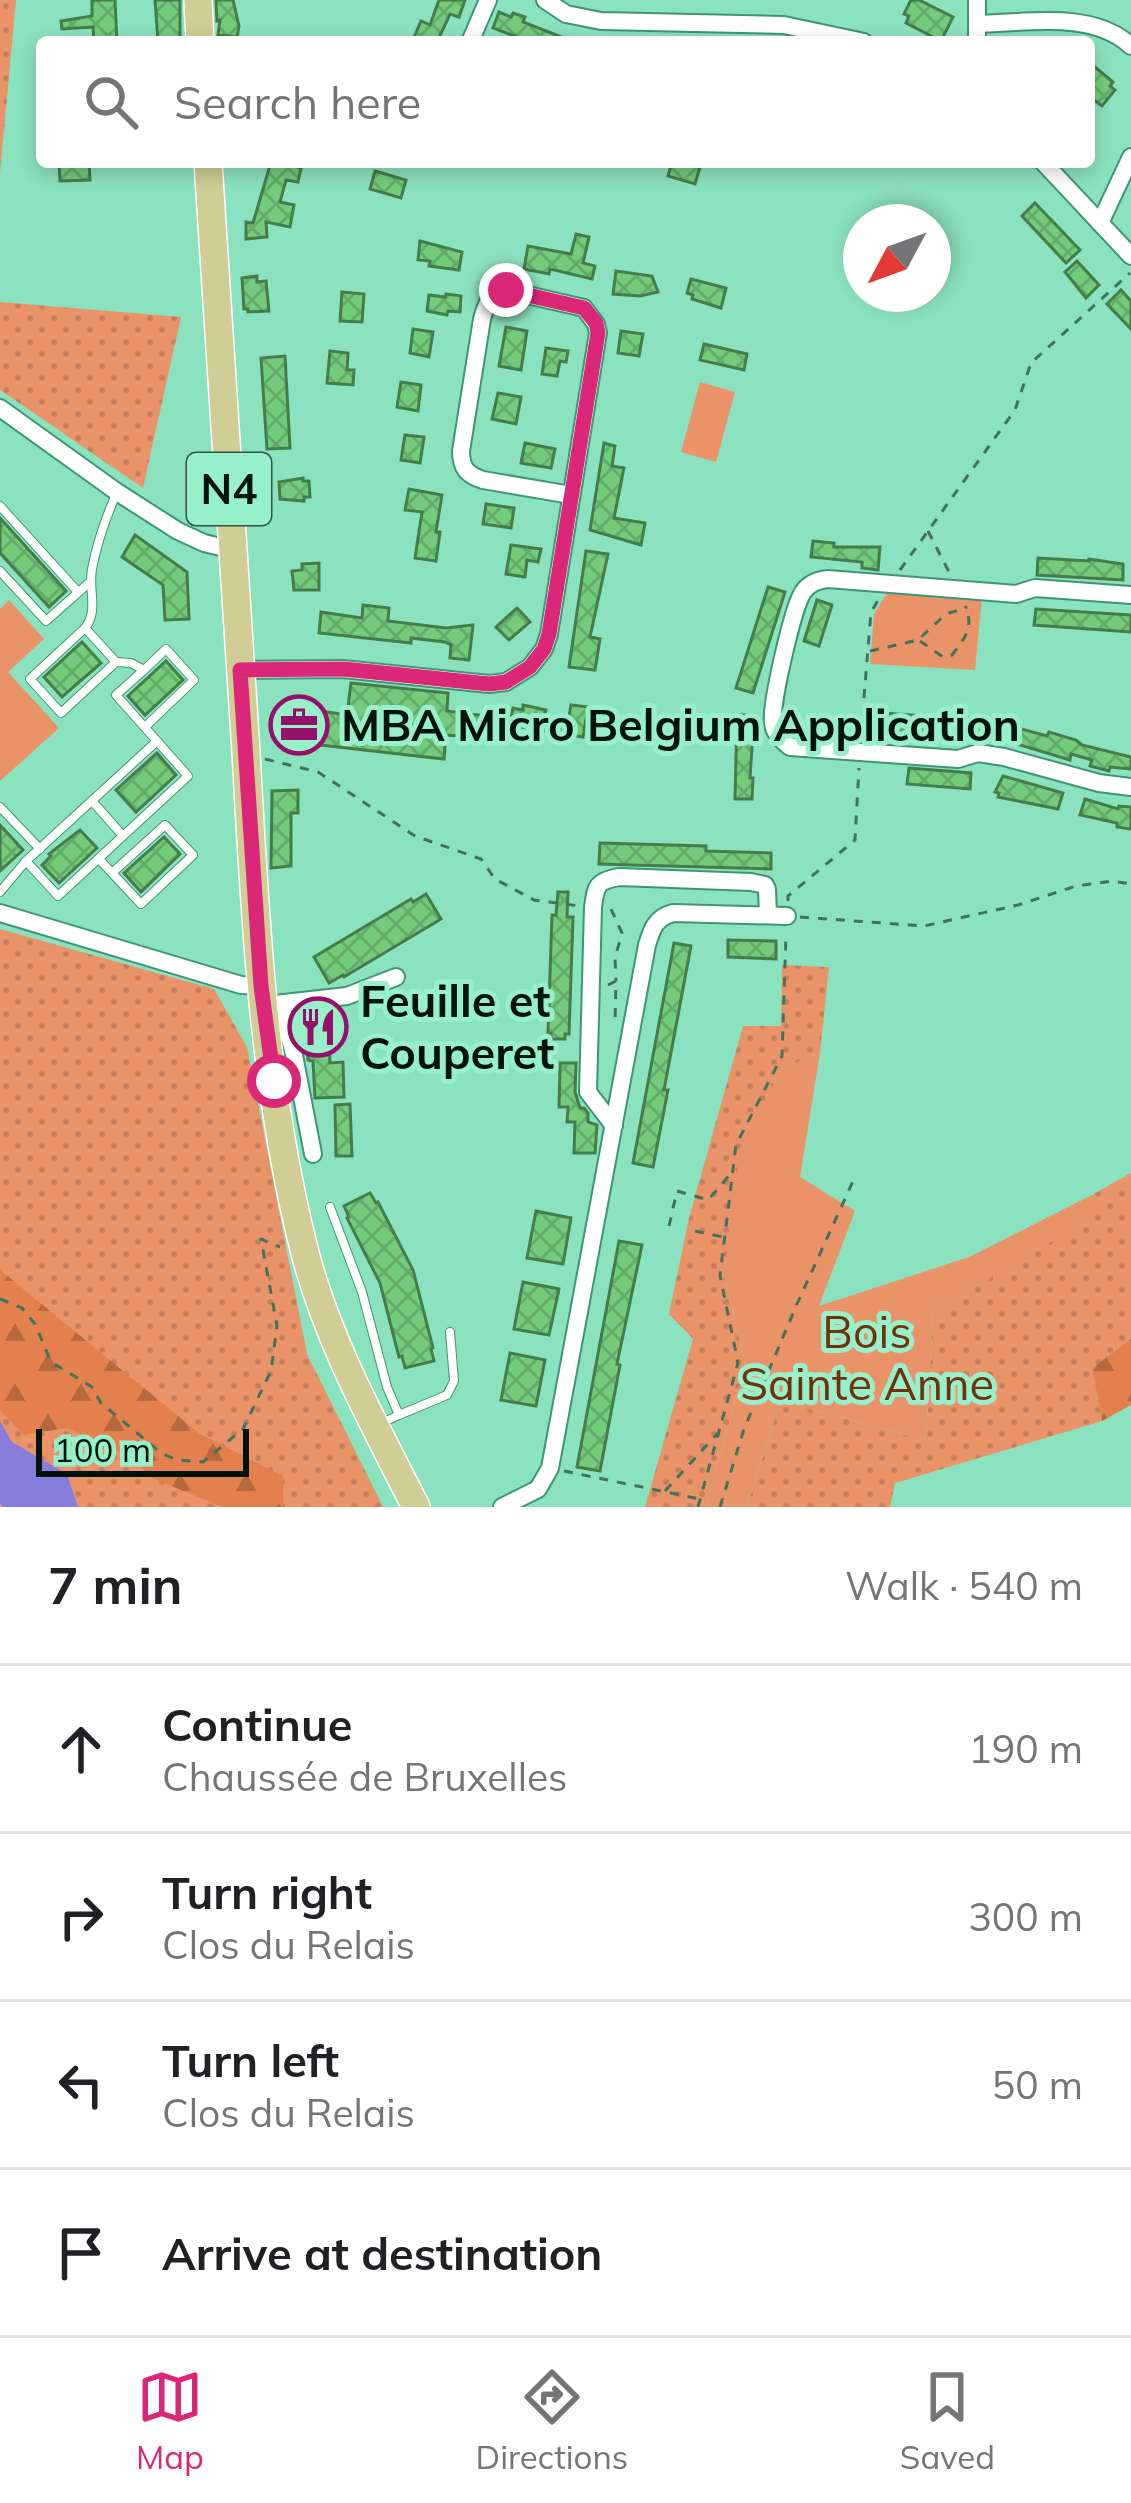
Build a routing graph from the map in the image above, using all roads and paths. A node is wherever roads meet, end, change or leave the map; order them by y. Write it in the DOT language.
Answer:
graph roads {
  1 [pos="198,0"];
  2 [pos="488,0"];
  3 [pos="545,0"];
  4 [pos="977,0"];
  5 [pos="977,33"];
  6 [pos="200,36"];
  7 [pos="473,36"];
  8 [pos="836,36"];
  9 [pos="1131,46"];
  10 [pos="1131,157"];
  11 [pos="208,168"];
  12 [pos="1049,168"];
  13 [pos="1100,223"];
  14 [pos="1131,256"];
  15 [pos="1131,272"];
  16 [pos="2,412"];
  17 [pos="118,492"];
  18 [pos="571,495"];
  19 [pos="0,506"];
  20 [pos="928,530"];
  21 [pos="233,550"];
  22 [pos="0,571"];
  23 [pos="90,582"];
  24 [pos="889,584"];
  25 [pos="958,589"];
  26 [pos="78,592"];
  27 [pos="1131,595"];
  28 [pos="86,628"];
  29 [pos="918,640"];
  30 [pos="868,652"];
  31 [pos="116,662"];
  32 [pos="144,670"];
  33 [pos="240,670"];
  34 [pos="146,726"];
  35 [pos="156,742"];
  36 [pos="860,751"];
  37 [pos="246,754"];
  38 [pos="1131,787"];
  39 [pos="93,802"];
  40 [pos="0,807"];
  41 [pos="123,836"];
  42 [pos="40,849"];
  43 [pos="99,860"];
  44 [pos="26,861"];
  45 [pos="112,873"];
  46 [pos="3,878"];
  47 [pos="1131,884"];
  48 [pos="0,892"];
  49 [pos="593,908"];
  50 [pos="0,913"];
  51 [pos="615,915"];
  52 [pos="777,916"];
  53 [pos="622,934"];
  54 [pos="630,938"];
  55 [pos="396,977"];
  56 [pos="616,981"];
  57 [pos="590,987"];
  58 [pos="268,998"];
  59 [pos="631,1032"];
  60 [pos="614,1126"];
  61 [pos="313,1154"];
  62 [pos="733,1170"];
  63 [pos="854,1179"];
  64 [pos="330,1207"];
  65 [pos="669,1226"];
  66 [pos="695,1231"];
  67 [pos="725,1238"];
  68 [pos="307,1259"];
  69 [pos="0,1299"];
  70 [pos="450,1332"];
  71 [pos="387,1420"];
  72 [pos="719,1431"];
  73 [pos="550,1468"];
  74 [pos="665,1491"];
  75 [pos="700,1499"];
  76 [pos="416,1507"];
  77 [pos="502,1507"];
  78 [pos="698,1507"];
  79 [pos="720,1507"];
  1 -- 6 [label="main road"];
  2 -- 7 [label="street"];
  3 -- 8 [label="street"];
  4 -- 5 [label="street"];
  5 -- 9 [label="street"];
  10 -- 13 [label="street"];
  11 -- 21 [label="main road, N4"];
  12 -- 13 [label="street"];
  13 -- 14 [label="street"];
  15 -- 20 [label="path"];
  16 -- 17 [label="street"];
  17 -- 21 [label="street"];
  17 -- 23 [label="lane"];
  18 -- 18 [label="street"];
  18 -- 33 [label="street"];
  19 -- 26 [label="lane"];
  20 -- 24 [label="path"];
  20 -- 25 [label="path"];
  21 -- 33 [label="main road, N4"];
  22 -- 26 [label="lane"];
  23 -- 26 [label="lane"];
  23 -- 28 [label="lane"];
  24 -- 25 [label="street"];
  24 -- 30 [label="path"];
  24 -- 36 [label="street"];
  25 -- 27 [label="street"];
  28 -- 31 [label="lane"];
  28 -- 31 [label="lane"];
  29 -- 29 [label="path"];
  29 -- 30 [label="path"];
  30 -- 36 [label="path"];
  31 -- 32 [label="lane"];
  32 -- 34 [label="lane"];
  32 -- 34 [label="lane"];
  33 -- 37 [label="main road, N4"];
  34 -- 35 [label="lane"];
  35 -- 39 [label="lane"];
  35 -- 41 [label="lane"];
  36 -- 38 [label="street"];
  36 -- 52 [label="path"];
  37 -- 49 [label="path"];
  37 -- 58 [label="main road, N4"];
  39 -- 41 [label="lane"];
  39 -- 42 [label="lane"];
  40 -- 42 [label="lane"];
  41 -- 43 [label="lane"];
  42 -- 44 [label="lane"];
  43 -- 44 [label="lane"];
  43 -- 45 [label="lane"];
  44 -- 46 [label="lane"];
  45 -- 45 [label="lane"];
  46 -- 48 [label="lane"];
  47 -- 52 [label="path"];
  49 -- 52 [label="street"];
  49 -- 57 [label="street"];
  50 -- 58 [label="street"];
  51 -- 53 [label="path"];
  52 -- 59 [label="street"];
  52 -- 62 [label="path"];
  53 -- 54 [label="path"];
  53 -- 56 [label="path"];
  55 -- 58 [label="street"];
  56 -- 57 [label="path"];
  56 -- 59 [label="path"];
  57 -- 60 [label="street"];
  58 -- 61 [label="street"];
  58 -- 68 [label="main road, N4"];
  59 -- 60 [label="street"];
  60 -- 73 [label="street"];
  62 -- 65 [label="path"];
  62 -- 67 [label="path"];
  63 -- 79 [label="path"];
  64 -- 71 [label="lane"];
  66 -- 67 [label="path"];
  67 -- 72 [label="path"];
  68 -- 69 [label="path"];
  68 -- 71 [label="main road, N4"];
  70 -- 71 [label="lane"];
  71 -- 76 [label="main road, N4"];
  72 -- 74 [label="path"];
  72 -- 75 [label="path"];
  73 -- 74 [label="path"];
  73 -- 77 [label="street"];
  74 -- 75 [label="path"];
  75 -- 78 [label="path"];
}
